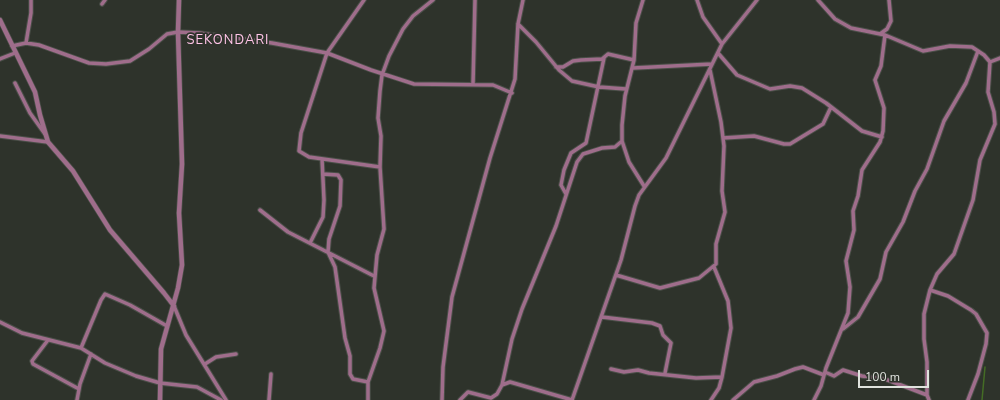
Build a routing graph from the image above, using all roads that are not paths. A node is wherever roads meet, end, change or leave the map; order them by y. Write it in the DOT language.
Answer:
graph roads {
  1 [pos="31,0"];
  2 [pos="179,0"];
  3 [pos="364,0"];
  4 [pos="433,0"];
  5 [pos="475,0"];
  6 [pos="522,0"];
  7 [pos="643,0"];
  8 [pos="697,0"];
  9 [pos="757,0"];
  10 [pos="818,0"];
  11 [pos="889,0"];
  12 [pos="0,20"];
  13 [pos="518,24"];
  14 [pos="178,32"];
  15 [pos="883,34"];
  16 [pos="26,44"];
  17 [pos="722,44"];
  18 [pos="12,46"];
  19 [pos="978,51"];
  20 [pos="15,53"];
  21 [pos="327,53"];
  22 [pos="718,54"];
  23 [pos="0,58"];
  24 [pos="604,58"];
  25 [pos="1000,58"];
  26 [pos="634,60"];
  27 [pos="990,62"];
  28 [pos="556,67"];
  29 [pos="711,67"];
  30 [pos="633,68"];
  31 [pos="382,75"];
  32 [pos="15,84"];
  33 [pos="473,84"];
  34 [pos="599,87"];
  35 [pos="626,89"];
  36 [pos="512,93"];
  37 [pos="831,107"];
  38 [pos="46,135"];
  39 [pos="0,136"];
  40 [pos="882,137"];
  41 [pos="723,138"];
  42 [pos="622,141"];
  43 [pos="48,142"];
  44 [pos="322,159"];
  45 [pos="380,167"];
  46 [pos="323,174"];
  47 [pos="644,186"];
  48 [pos="566,194"];
  49 [pos="260,210"];
  50 [pos="310,243"];
  51 [pos="328,252"];
  52 [pos="714,267"];
  53 [pos="616,275"];
  54 [pos="374,276"];
  55 [pos="930,290"];
  56 [pos="174,306"];
  57 [pos="602,317"];
  58 [pos="0,322"];
  59 [pos="167,326"];
  60 [pos="842,329"];
  61 [pos="48,340"];
  62 [pos="81,348"];
  63 [pos="91,354"];
  64 [pos="236,354"];
  65 [pos="205,364"];
  66 [pos="611,369"];
  67 [pos="824,373"];
  68 [pos="271,374"];
  69 [pos="664,374"];
  70 [pos="722,377"];
  71 [pos="368,382"];
  72 [pos="160,383"];
  73 [pos="502,385"];
  74 [pos="79,389"];
  75 [pos="927,395"];
  76 [pos="77,400"];
  77 [pos="160,400"];
  78 [pos="221,400"];
  79 [pos="226,400"];
  80 [pos="269,400"];
  81 [pos="368,400"];
  82 [pos="442,400"];
  83 [pos="460,400"];
  84 [pos="572,400"];
  85 [pos="711,400"];
  86 [pos="733,400"];
  87 [pos="814,400"];
  88 [pos="929,400"];
  89 [pos="968,400"];
  1 -- 16 [label="street"];
  2 -- 14 [label="street"];
  3 -- 21 [label="street"];
  4 -- 31 [label="street"];
  5 -- 33 [label="street"];
  6 -- 13 [label="street"];
  7 -- 26 [label="street"];
  8 -- 17 [label="street"];
  9 -- 17 [label="street"];
  10 -- 15 [label="street"];
  11 -- 15 [label="street"];
  12 -- 18 [label="street"];
  13 -- 28 [label="street"];
  13 -- 36 [label="street"];
  14 -- 16 [label="street"];
  14 -- 21 [label="street"];
  14 -- 56 [label="street"];
  15 -- 19 [label="street"];
  15 -- 40 [label="street"];
  16 -- 18 [label="street"];
  17 -- 22 [label="street"];
  18 -- 20 [label="street"];
  19 -- 27 [label="street"];
  19 -- 60 [label="street"];
  20 -- 23 [label="street"];
  20 -- 38 [label="street"];
  21 -- 31 [label="street"];
  21 -- 44 [label="street"];
  22 -- 29 [label="street"];
  22 -- 37 [label="street"];
  24 -- 26 [label="street"];
  24 -- 28 [label="street"];
  24 -- 34 [label="street"];
  25 -- 27 [label="street"];
  26 -- 30 [label="street"];
  27 -- 55 [label="street"];
  28 -- 34 [label="street"];
  29 -- 30 [label="street"];
  29 -- 41 [label="street"];
  29 -- 47 [label="street"];
  30 -- 35 [label="street"];
  31 -- 33 [label="street"];
  31 -- 45 [label="street"];
  32 -- 38 [label="street"];
  33 -- 36 [label="street"];
  34 -- 35 [label="street"];
  34 -- 48 [label="street"];
  35 -- 42 [label="street"];
  36 -- 82 [label="street"];
  37 -- 40 [label="street"];
  37 -- 41 [label="street"];
  38 -- 43 [label="street"];
  39 -- 43 [label="street"];
  40 -- 60 [label="street"];
  41 -- 52 [label="street"];
  42 -- 47 [label="street"];
  42 -- 48 [label="street"];
  43 -- 56 [label="street"];
  44 -- 45 [label="street"];
  44 -- 46 [label="street"];
  45 -- 54 [label="street"];
  46 -- 50 [label="street"];
  46 -- 51 [label="street"];
  47 -- 53 [label="street"];
  48 -- 73 [label="street"];
  49 -- 50 [label="street"];
  50 -- 51 [label="street"];
  51 -- 54 [label="street"];
  51 -- 71 [label="street"];
  52 -- 53 [label="street"];
  52 -- 70 [label="street"];
  53 -- 57 [label="street"];
  54 -- 71 [label="street"];
  55 -- 75 [label="street"];
  55 -- 89 [label="street"];
  56 -- 59 [label="street"];
  56 -- 65 [label="street"];
  57 -- 69 [label="street"];
  57 -- 84 [label="street"];
  58 -- 61 [label="street"];
  59 -- 62 [label="street"];
  59 -- 72 [label="street"];
  60 -- 67 [label="street"];
  61 -- 62 [label="street"];
  61 -- 74 [label="street"];
  62 -- 63 [label="street"];
  63 -- 72 [label="street"];
  63 -- 74 [label="street"];
  64 -- 65 [label="street"];
  65 -- 79 [label="street"];
  66 -- 69 [label="street"];
  67 -- 75 [label="street"];
  67 -- 86 [label="street"];
  67 -- 87 [label="street"];
  68 -- 80 [label="street"];
  69 -- 70 [label="street"];
  70 -- 85 [label="street"];
  71 -- 81 [label="street"];
  72 -- 77 [label="street"];
  72 -- 78 [label="street"];
  73 -- 83 [label="street"];
  73 -- 84 [label="street"];
  74 -- 76 [label="street"];
  75 -- 88 [label="street"];
}
